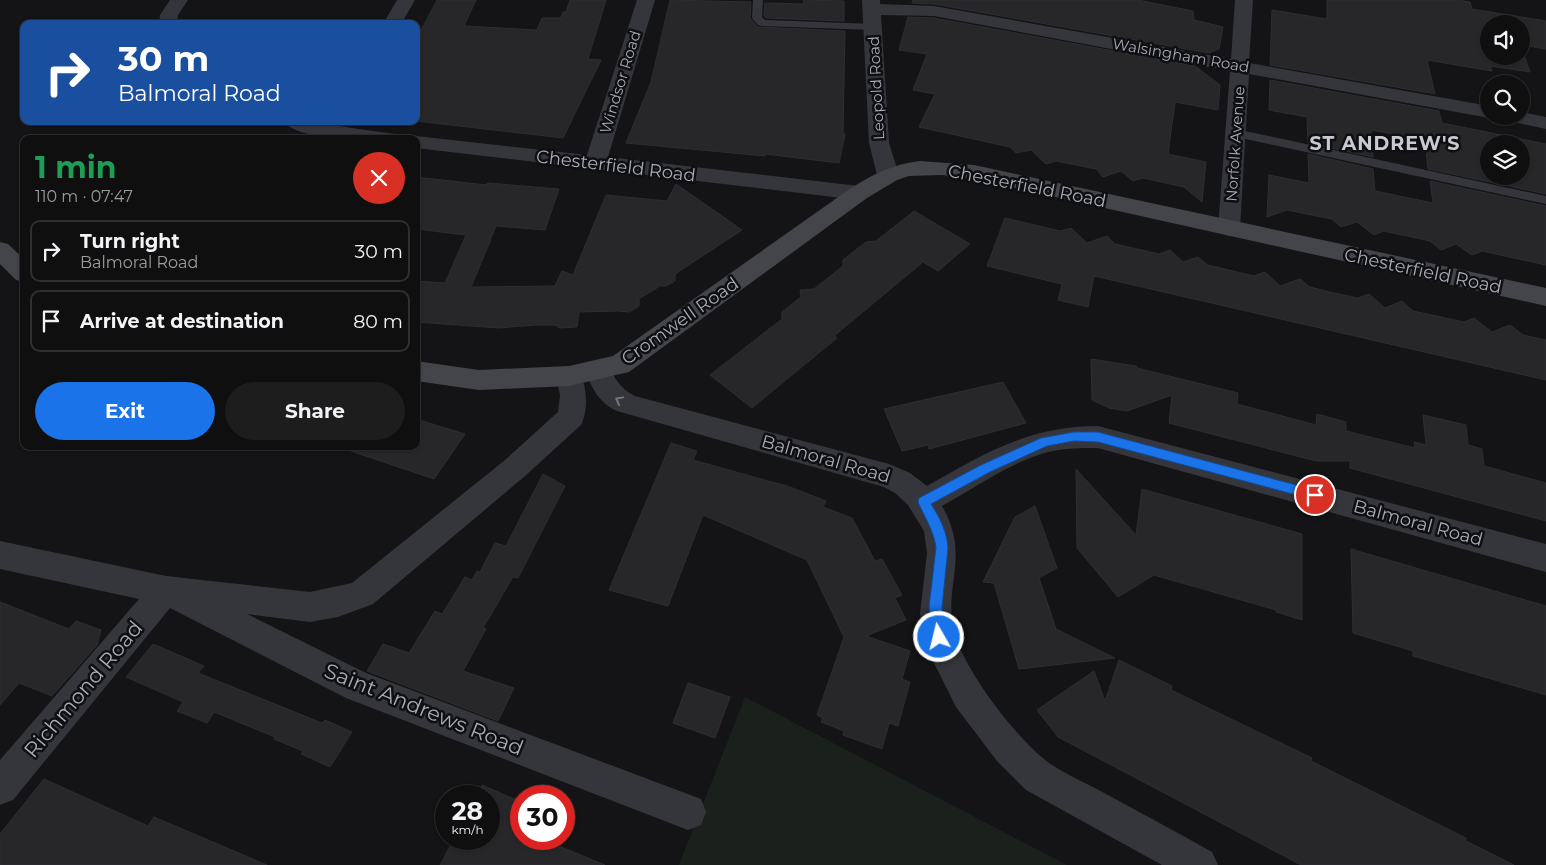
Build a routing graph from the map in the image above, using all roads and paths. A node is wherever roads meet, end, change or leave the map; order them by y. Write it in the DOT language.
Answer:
graph roads {
  1 [pos="179,0"];
  2 [pos="406,0"];
  3 [pos="646,0"];
  4 [pos="758,0"];
  5 [pos="1244,0"];
  6 [pos="872,12"];
  7 [pos="168,20"];
  8 [pos="394,20"];
  9 [pos="1241,66"];
  10 [pos="1480,110"];
  11 [pos="1530,120"];
  12 [pos="1546,123"];
  13 [pos="303,125"];
  14 [pos="330,126"];
  15 [pos="1236,134"];
  16 [pos="370,135"];
  17 [pos="420,142"];
  18 [pos="595,164"];
  19 [pos="888,175"];
  20 [pos="859,193"];
  21 [pos="1546,200"];
  22 [pos="1229,228"];
  23 [pos="0,250"];
  24 [pos="20,270"];
  25 [pos="1546,297"];
  26 [pos="598,371"];
  27 [pos="420,372"];
  28 [pos="569,376"];
  29 [pos="924,502"];
  30 [pos="0,555"];
  31 [pos="1546,558"];
  32 [pos="166,590"];
  33 [pos="0,787"];
  34 [pos="688,812"];
  35 [pos="1199,865"];
  1 -- 7 [label="street"];
  2 -- 8 [label="street"];
  3 -- 18 [label="street, Windsor Road"];
  4 -- 6 [label="lane"];
  5 -- 9 [label="street, Norfolk Avenue"];
  6 -- 9 [label="street, Walsingham Road"];
  6 -- 19 [label="street, Leopold Road"];
  9 -- 10 [label="street, Walsingham Road"];
  9 -- 15 [label="street, Norfolk Avenue"];
  11 -- 12 [label="street"];
  13 -- 14 [label="street"];
  14 -- 16 [label="street"];
  15 -- 21 [label="lane"];
  15 -- 22 [label="street, Norfolk Avenue"];
  17 -- 18 [label="street, Chesterfield Road"];
  18 -- 20 [label="street, Chesterfield Road"];
  19 -- 20 [label="street, Chesterfield Road"];
  19 -- 22 [label="street, Chesterfield Road"];
  20 -- 26 [label="street, Cromwell Road"];
  22 -- 25 [label="street, Chesterfield Road"];
  23 -- 24 [label="street"];
  26 -- 28 [label="street, Cromwell Road"];
  29 -- 26 [label="street, Balmoral Road, one-way"];
  27 -- 28 [label="street, Cromwell Road"];
  28 -- 32 [label="street, Saint Andrews Road"];
  29 -- 31 [label="street, Balmoral Road"];
  29 -- 35 [label="street"];
  30 -- 32 [label="street, Saint Andrews Road"];
  32 -- 33 [label="street, Richmond Road"];
  32 -- 34 [label="street, Saint Andrews Road"];
}
